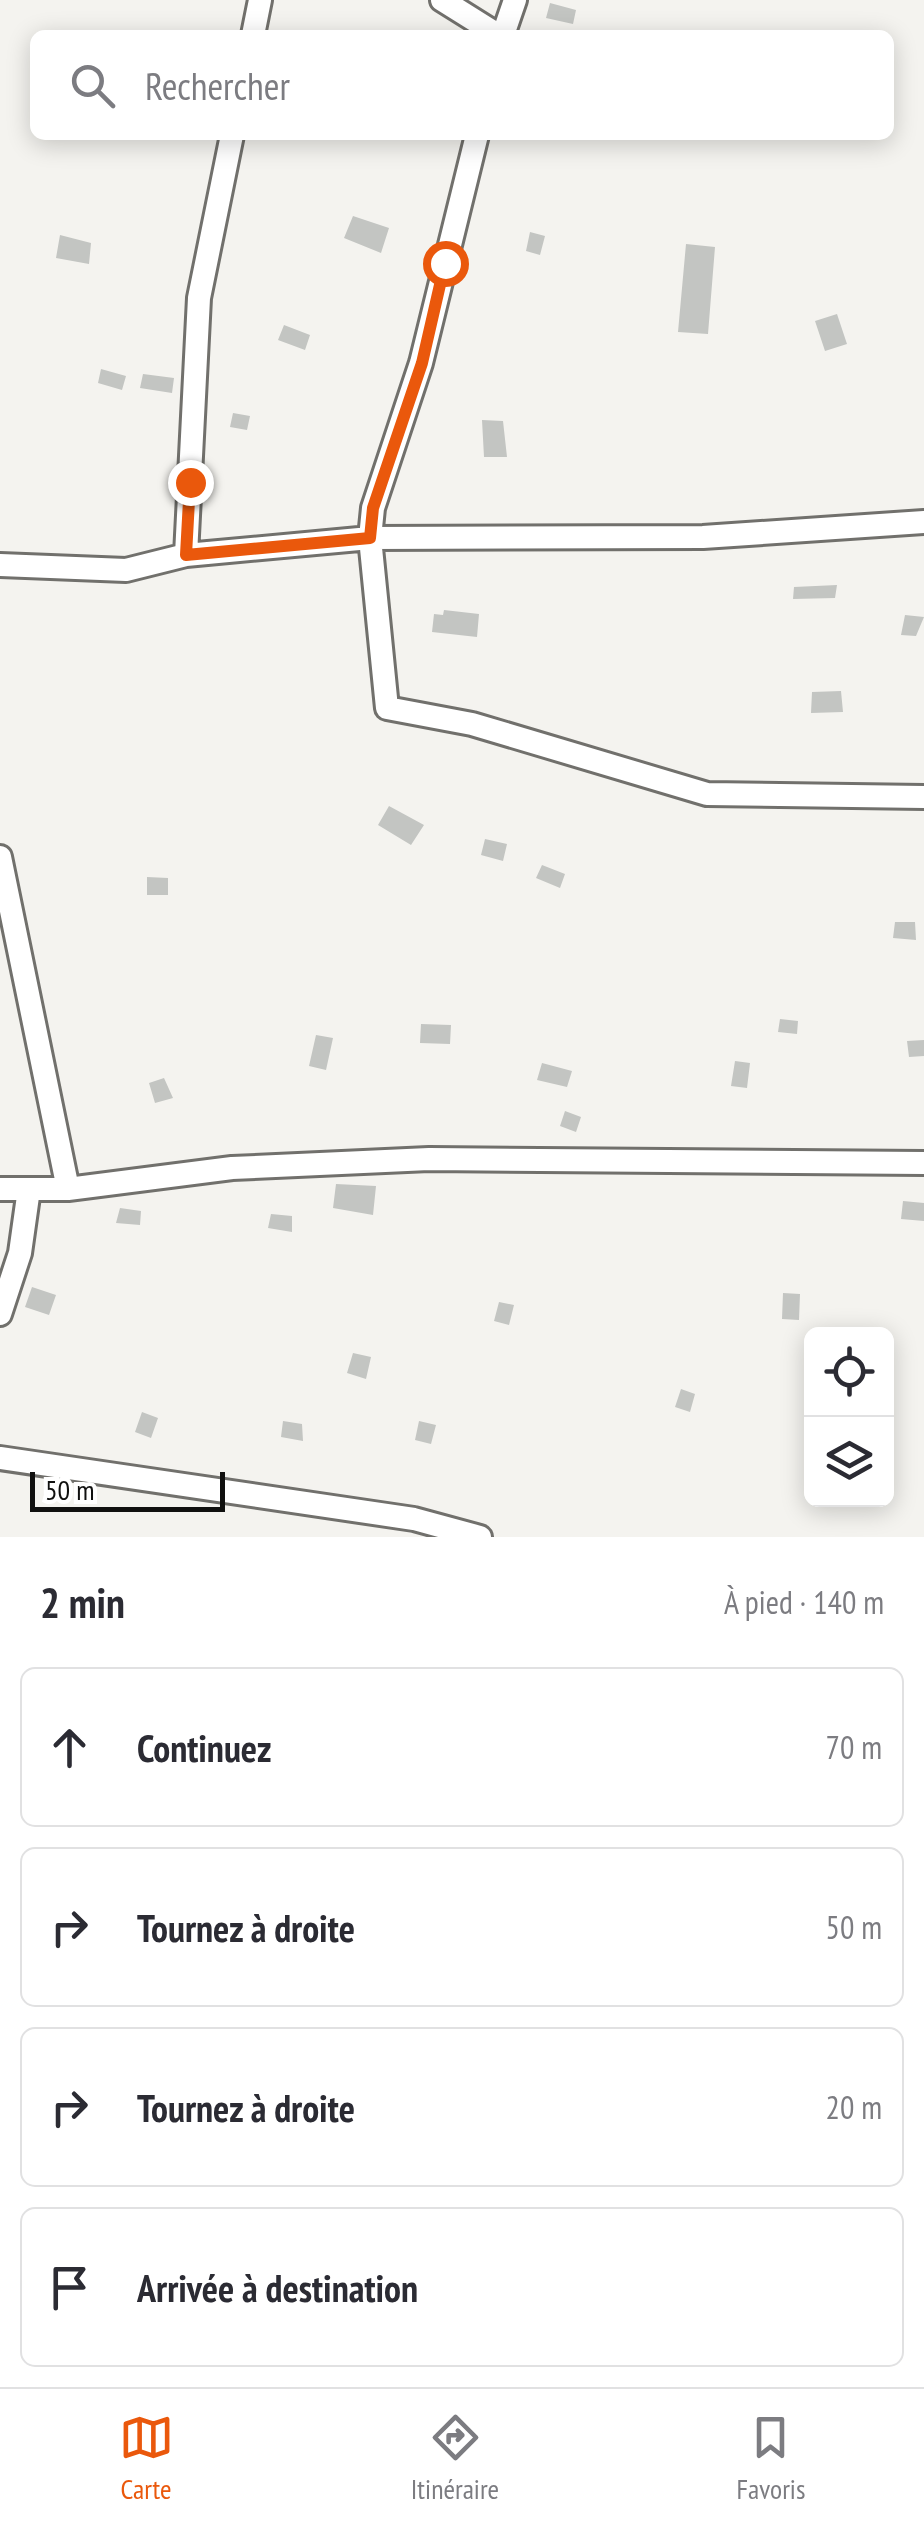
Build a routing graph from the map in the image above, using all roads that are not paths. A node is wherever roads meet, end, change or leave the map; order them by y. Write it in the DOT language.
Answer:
graph roads {
  1 [pos="260,0"];
  2 [pos="442,0"];
  3 [pos="515,0"];
  4 [pos="254,30"];
  5 [pos="492,30"];
  6 [pos="502,30"];
  7 [pos="231,140"];
  8 [pos="475,140"];
  9 [pos="924,522"];
  10 [pos="370,538"];
  11 [pos="186,555"];
  12 [pos="0,565"];
  13 [pos="924,796"];
  14 [pos="0,858"];
  15 [pos="8,935"];
  16 [pos="924,1163"];
  17 [pos="0,1189"];
  18 [pos="29,1189"];
  19 [pos="68,1189"];
  20 [pos="0,1314"];
  21 [pos="0,1458"];
  22 [pos="480,1537"];
  1 -- 4 [label="street"];
  2 -- 5 [label="street"];
  3 -- 6 [label="street"];
  7 -- 11 [label="street"];
  8 -- 10 [label="street"];
  9 -- 10 [label="street"];
  10 -- 11 [label="street"];
  10 -- 13 [label="street"];
  11 -- 12 [label="street"];
  14 -- 15 [label="street"];
  15 -- 19 [label="street"];
  16 -- 19 [label="street"];
  17 -- 18 [label="street"];
  18 -- 19 [label="street"];
  18 -- 20 [label="street"];
  21 -- 22 [label="street"];
}
